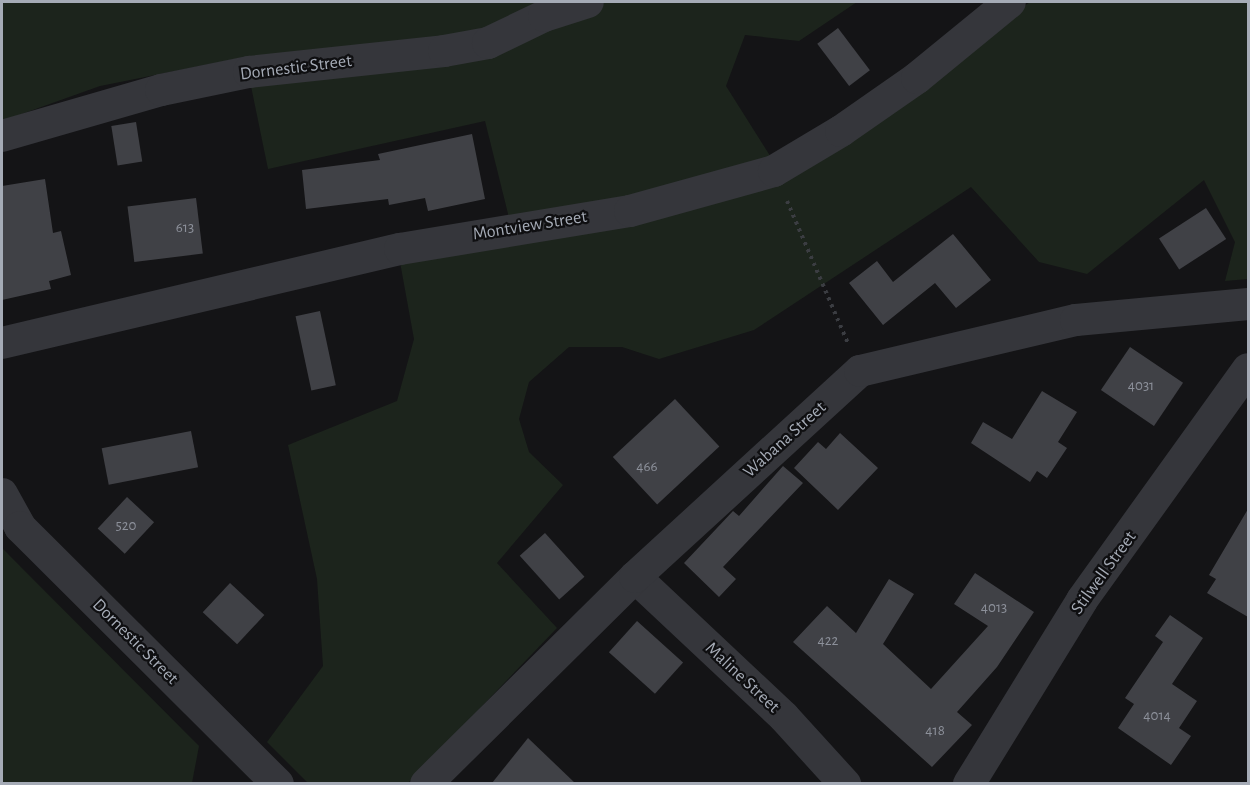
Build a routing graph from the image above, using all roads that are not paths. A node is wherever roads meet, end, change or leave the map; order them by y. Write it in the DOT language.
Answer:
graph roads {
  1 [pos="588,2"];
  2 [pos="1010,2"];
  3 [pos="538,9"];
  4 [pos="2,136"];
  5 [pos="1248,304"];
  6 [pos="2,343"];
  7 [pos="1248,369"];
  8 [pos="2,494"];
  9 [pos="635,577"];
  10 [pos="278,783"];
  11 [pos="426,783"];
  12 [pos="845,783"];
  13 [pos="969,783"];
  1 -- 3 [label="street, Dornestic Street"];
  2 -- 6 [label="street, Montview Street"];
  3 -- 4 [label="street, Dornestic Street"];
  5 -- 9 [label="street, Wabana Street"];
  7 -- 13 [label="street, Stilwell Street"];
  8 -- 10 [label="street, Dornestic Street"];
  9 -- 11 [label="street, Wabana Street"];
  9 -- 12 [label="street, Maline Street"];
}
